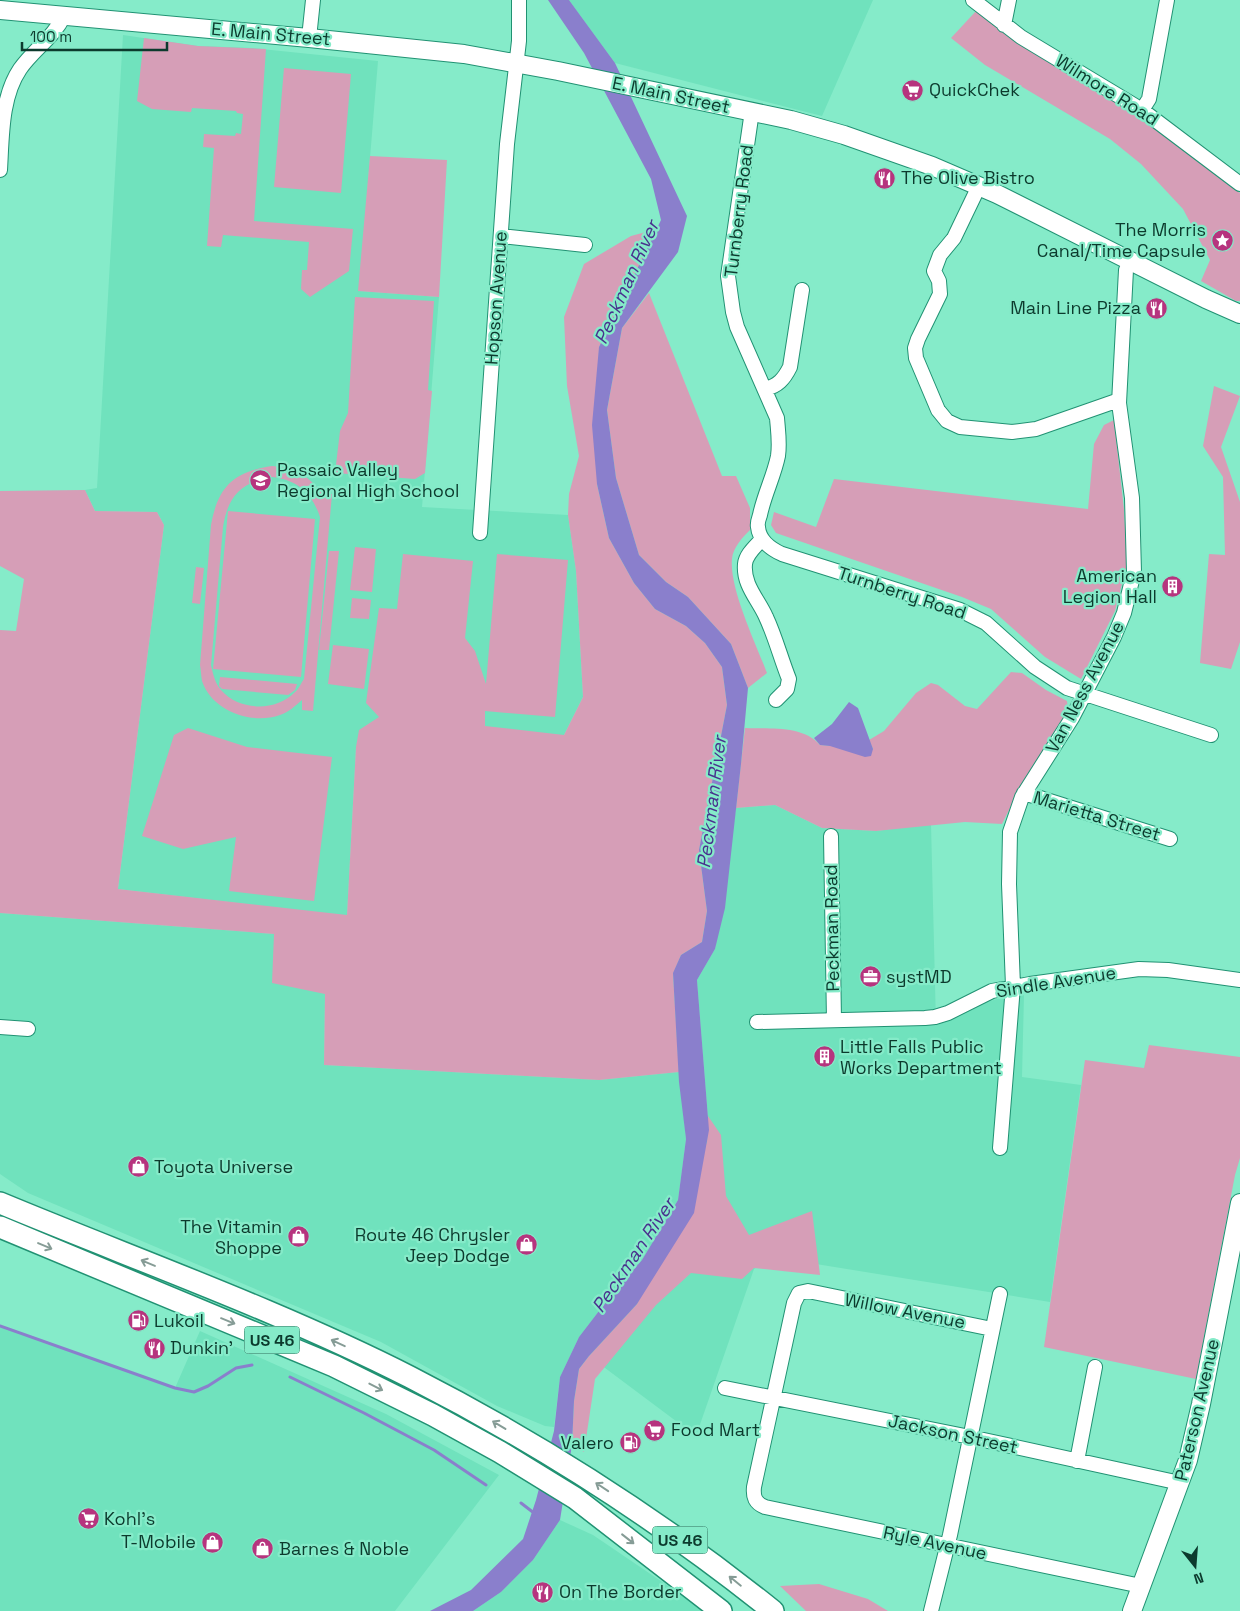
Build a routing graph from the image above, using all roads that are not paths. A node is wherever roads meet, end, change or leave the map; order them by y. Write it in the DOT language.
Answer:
graph roads {
  1 [pos="313,0"];
  2 [pos="518,0"];
  3 [pos="973,0"];
  4 [pos="1009,0"];
  5 [pos="1167,0"];
  6 [pos="0,10"];
  7 [pos="64,16"];
  8 [pos="1004,24"];
  9 [pos="310,38"];
  10 [pos="516,64"];
  11 [pos="1142,110"];
  12 [pos="752,111"];
  13 [pos="0,170"];
  14 [pos="1240,184"];
  15 [pos="979,186"];
  16 [pos="501,236"];
  17 [pos="585,245"];
  18 [pos="1130,261"];
  19 [pos="802,290"];
  20 [pos="1240,314"];
  21 [pos="765,389"];
  22 [pos="1119,400"];
  23 [pos="480,533"];
  24 [pos="762,539"];
  25 [pos="1084,695"];
  26 [pos="776,700"];
  27 [pos="1211,735"];
  28 [pos="1024,794"];
  29 [pos="831,836"];
  30 [pos="1170,839"];
  31 [pos="1240,980"];
  32 [pos="1013,986"];
  33 [pos="834,1020"];
  34 [pos="757,1022"];
  35 [pos="0,1027"];
  36 [pos="28,1030"];
  37 [pos="1000,1148"];
  38 [pos="0,1186"];
  39 [pos="0,1203"];
  40 [pos="1240,1203"];
  41 [pos="42,1220"];
  42 [pos="0,1227"];
  43 [pos="1000,1294"];
  44 [pos="992,1328"];
  45 [pos="1095,1367"];
  46 [pos="726,1388"];
  47 [pos="774,1396"];
  48 [pos="970,1437"];
  49 [pos="1077,1461"];
  50 [pos="1180,1483"];
  51 [pos="947,1545"];
  52 [pos="1141,1586"];
  53 [pos="721,1611"];
  54 [pos="773,1611"];
  55 [pos="931,1611"];
  56 [pos="1132,1611"];
  1 -- 9 [label="street"];
  2 -- 10 [label="street, Hopson Avenue"];
  3 -- 8 [label="street, Wilmore Road"];
  4 -- 8 [label="street"];
  5 -- 11 [label="street"];
  6 -- 7 [label="main road, E. Main Street"];
  7 -- 9 [label="main road, E. Main Street"];
  7 -- 13 [label="street"];
  8 -- 11 [label="street, Wilmore Road"];
  9 -- 10 [label="main road, E. Main Street"];
  10 -- 12 [label="main road, E. Main Street"];
  10 -- 16 [label="street, Hopson Avenue"];
  11 -- 14 [label="street, Wilmore Road"];
  12 -- 15 [label="main road, E. Main Street"];
  12 -- 21 [label="street, Turnberry Road"];
  15 -- 18 [label="main road, E. Main Street"];
  15 -- 22 [label="street"];
  16 -- 17 [label="street"];
  16 -- 23 [label="street, Hopson Avenue"];
  18 -- 20 [label="main road, E. Main Street"];
  18 -- 22 [label="street, Van Ness Avenue"];
  19 -- 21 [label="street"];
  21 -- 24 [label="street, Turnberry Road"];
  22 -- 25 [label="street, Van Ness Avenue"];
  24 -- 25 [label="street, Turnberry Road"];
  24 -- 26 [label="street"];
  25 -- 27 [label="street, Turnberry Road"];
  25 -- 28 [label="street, Van Ness Avenue"];
  28 -- 30 [label="street, Marietta Street"];
  28 -- 32 [label="street, Van Ness Avenue"];
  29 -- 33 [label="street, Peckman Road"];
  31 -- 32 [label="street, Sindle Avenue"];
  32 -- 33 [label="street, Sindle Avenue"];
  32 -- 37 [label="street, Van Ness Avenue"];
  33 -- 34 [label="street, Sindle Avenue"];
  35 -- 36 [label="street"];
  38 -- 41 [label="highway"];
  39 -- 41 [label="highway, US 46"];
  40 -- 50 [label="main road, Paterson Avenue"];
  54 -- 41 [label="highway, US 46, one-way"];
  42 -- 53 [label="highway, US 46, one-way"];
  43 -- 44 [label="street"];
  44 -- 47 [label="street, Willow Avenue"];
  44 -- 48 [label="street"];
  45 -- 49 [label="street"];
  46 -- 47 [label="street, Jackson Street"];
  47 -- 48 [label="street, Jackson Street"];
  47 -- 51 [label="street, Ryle Avenue"];
  48 -- 49 [label="street, Jackson Street"];
  48 -- 51 [label="street"];
  49 -- 50 [label="street, Jackson Street"];
  50 -- 52 [label="main road, Paterson Avenue"];
  51 -- 52 [label="street, Ryle Avenue"];
  51 -- 55 [label="street"];
  52 -- 56 [label="main road, Paterson Avenue"];
}
